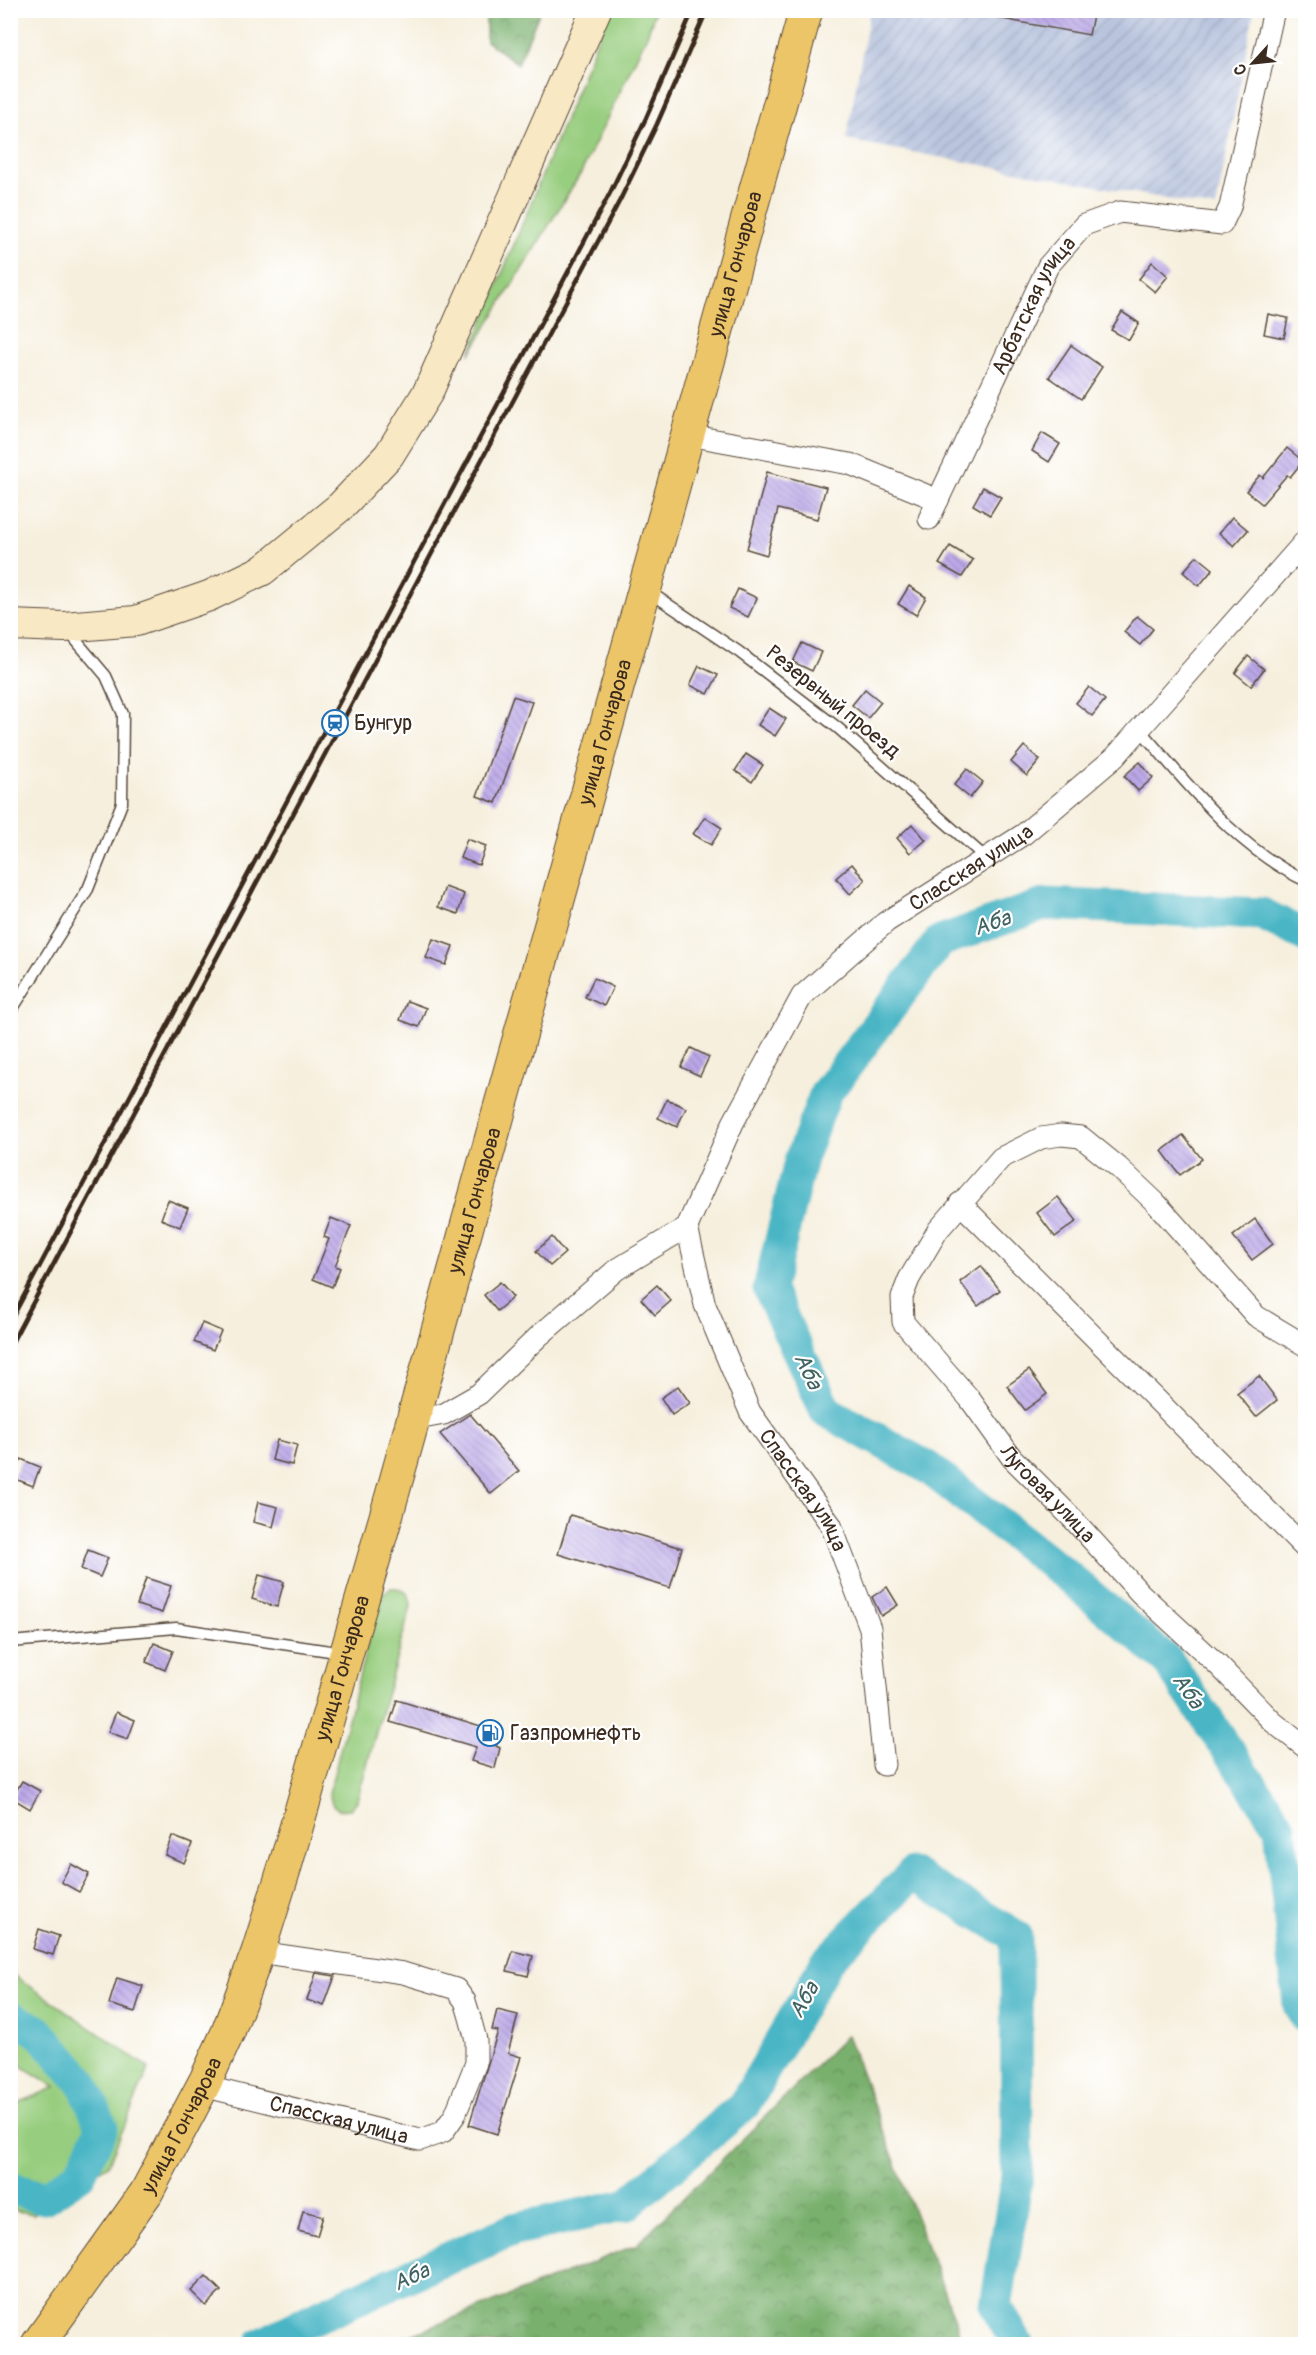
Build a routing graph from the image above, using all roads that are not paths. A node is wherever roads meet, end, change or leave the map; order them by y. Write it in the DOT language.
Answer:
graph roads {
  1 [pos="596,10"];
  2 [pos="806,10"];
  3 [pos="1274,10"];
  4 [pos="688,435"];
  5 [pos="1305,540"];
  6 [pos="645,589"];
  7 [pos="10,625"];
  8 [pos="64,627"];
  9 [pos="1140,730"];
  10 [pos="987,859"];
  11 [pos="1305,880"];
  12 [pos="10,1013"];
  13 [pos="960,1203"];
  14 [pos="687,1227"];
  15 [pos="1305,1346"];
  16 [pos="412,1420"];
  17 [pos="1305,1548"];
  18 [pos="10,1642"];
  19 [pos="346,1654"];
  20 [pos="1305,1748"];
  21 [pos="884,1765"];
  22 [pos="258,1952"];
  23 [pos="203,2086"];
  24 [pos="39,2344"];
  1 -- 8 [label="street"];
  2 -- 4 [label="main road, улица Гончарова"];
  3 -- 4 [label="street, Арбатская улица"];
  4 -- 6 [label="main road, улица Гончарова"];
  5 -- 9 [label="street, Спасская улица"];
  6 -- 10 [label="lane, Резервный проезд"];
  6 -- 16 [label="main road, улица Гончарова"];
  7 -- 8 [label="street"];
  8 -- 12 [label="lane"];
  9 -- 10 [label="street, Спасская улица"];
  9 -- 11 [label="lane"];
  10 -- 14 [label="street, Спасская улица"];
  13 -- 15 [label="street, Луговая улица"];
  13 -- 17 [label="street"];
  13 -- 20 [label="street, Луговая улица"];
  14 -- 16 [label="street"];
  14 -- 21 [label="street, Спасская улица"];
  16 -- 19 [label="main road, улица Гончарова"];
  18 -- 19 [label="lane"];
  19 -- 22 [label="main road, улица Гончарова"];
  22 -- 23 [label="main road, улица Гончарова"];
  22 -- 23 [label="street, Спасская улица"];
  23 -- 24 [label="main road, улица Гончарова"];
}
